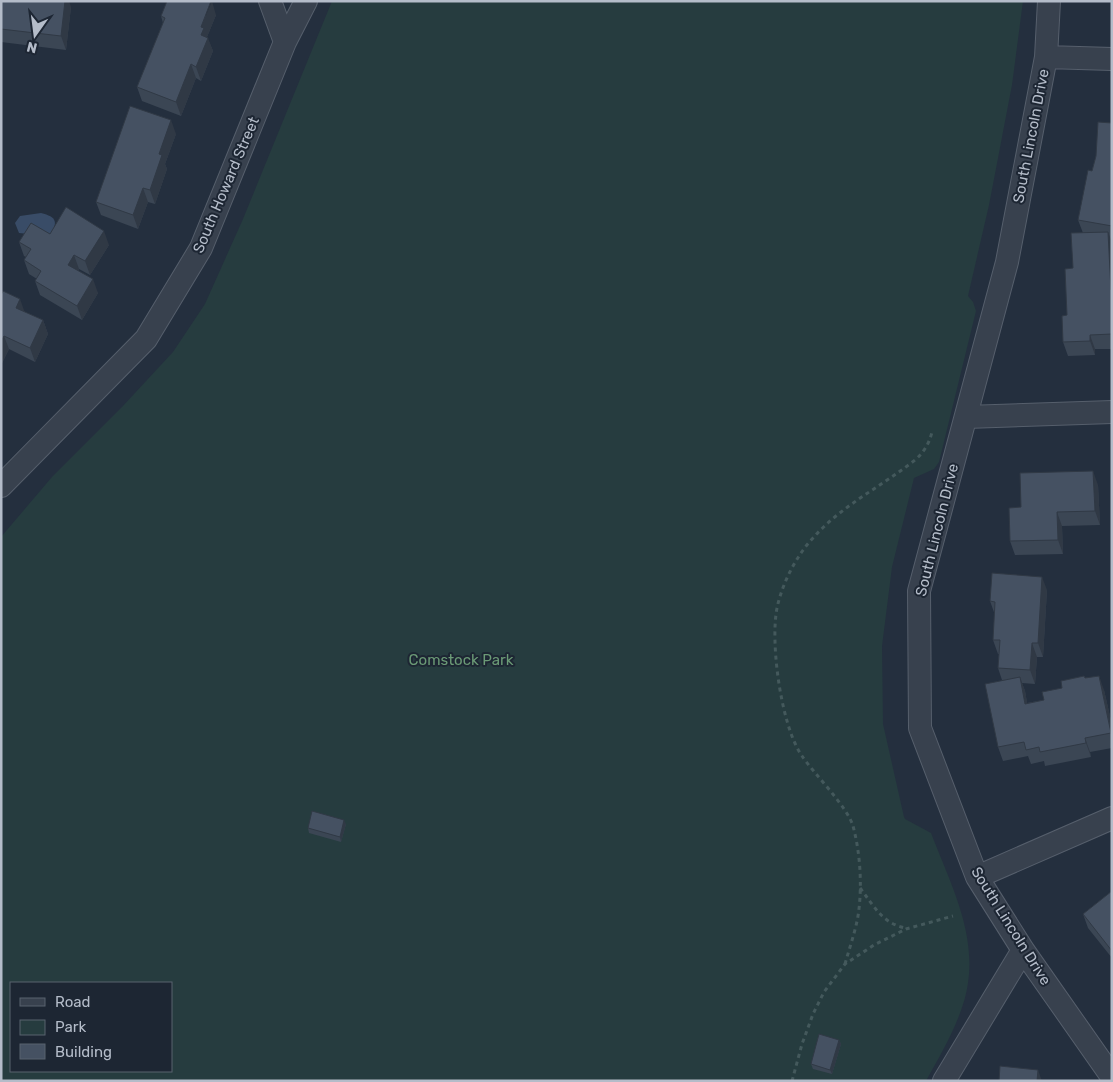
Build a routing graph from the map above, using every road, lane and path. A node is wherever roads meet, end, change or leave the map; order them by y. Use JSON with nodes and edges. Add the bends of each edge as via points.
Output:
{"nodes":[{"id":1,"x":270,"y":1,"type":"edge"},
{"id":2,"x":1049,"y":1,"type":"edge"},
{"id":3,"x":300,"y":5,"type":"edge"},
{"id":4,"x":284,"y":42,"type":"junction"},
{"id":5,"x":1046,"y":57,"type":"junction"},
{"id":6,"x":1112,"y":59,"type":"edge"},
{"id":7,"x":1112,"y":412,"type":"edge"},
{"id":8,"x":966,"y":417,"type":"junction"},
{"id":9,"x":932,"y":432,"type":"dead end"},
{"id":10,"x":1,"y":486,"type":"edge"},
{"id":11,"x":1112,"y":818,"type":"edge"},
{"id":12,"x":977,"y":877,"type":"junction"},
{"id":13,"x":860,"y":888,"type":"junction"},
{"id":14,"x":953,"y":916,"type":"dead end"},
{"id":15,"x":906,"y":929,"type":"junction"},
{"id":16,"x":1023,"y":950,"type":"junction"},
{"id":17,"x":845,"y":964,"type":"junction"},
{"id":18,"x":1112,"y":1077,"type":"edge"},
{"id":19,"x":792,"y":1081,"type":"edge"},
{"id":20,"x":944,"y":1081,"type":"edge"}],
"edges":[{"from":1,"to":4,"type":"street"},
{"from":2,"to":5,"type":"street","name":"South Lincoln Drive"},
{"from":3,"to":4,"type":"street","name":"South Howard Street"},
{"from":4,"to":10,"type":"street","name":"South Howard Street","via":[[201,248],[146,338]]},
{"from":5,"to":6,"type":"street"},
{"from":5,"to":8,"type":"street","name":"South Lincoln Drive","via":[[1007,262]]},
{"from":7,"to":8,"type":"street"},
{"from":8,"to":12,"type":"street","name":"South Lincoln Drive","via":[[919,591],[920,728]]},
{"from":9,"to":13,"type":"path","via":[[924,452],[915,460],[848,505],[811,539],[785,584],[777,608],[778,668],[785,716],[800,754],[852,823]]},
{"from":11,"to":12,"type":"street"},
{"from":12,"to":16,"type":"street","name":"South Lincoln Drive"},
{"from":13,"to":15,"type":"path","via":[[885,920]]},
{"from":13,"to":17,"type":"path","via":[[859,909]]},
{"from":14,"to":15,"type":"path"},
{"from":15,"to":17,"type":"path"},
{"from":16,"to":18,"type":"street","name":"South Lincoln Drive"},
{"from":16,"to":20,"type":"street"},
{"from":17,"to":19,"type":"path","via":[[824,992],[814,1014]]}]}
